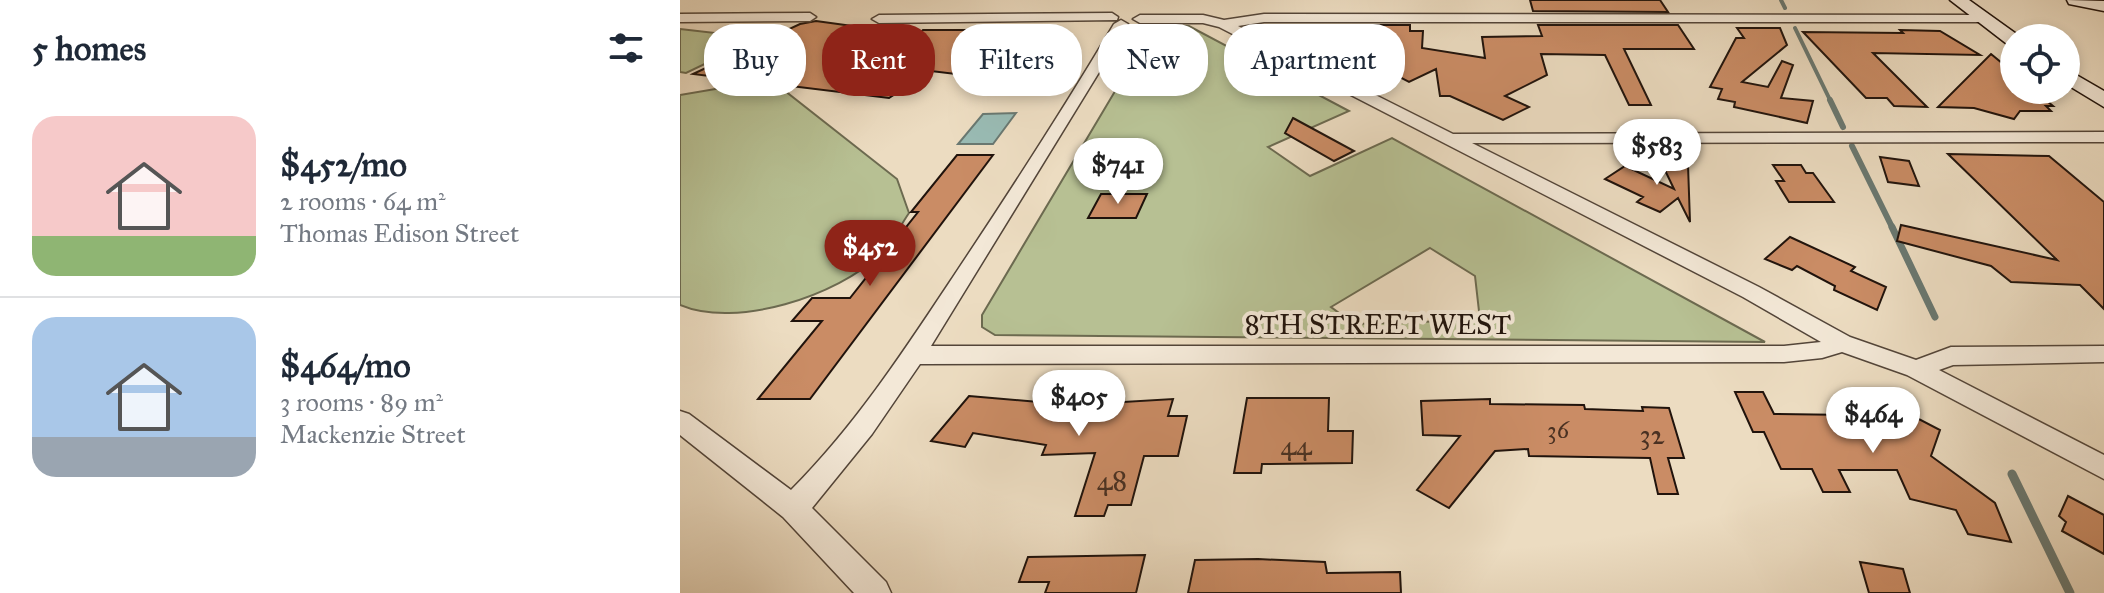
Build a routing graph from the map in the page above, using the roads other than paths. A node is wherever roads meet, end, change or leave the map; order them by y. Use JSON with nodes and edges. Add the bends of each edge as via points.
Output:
{"nodes":[{"id":1,"x":1138,"y":0,"type":"edge"},
{"id":2,"x":1958,"y":0,"type":"edge"},
{"id":3,"x":2075,"y":0,"type":"edge"},
{"id":4,"x":2103,"y":2,"type":"edge"},
{"id":5,"x":810,"y":17,"type":"dead end"},
{"id":6,"x":680,"y":18,"type":"edge"},
{"id":7,"x":1126,"y":18,"type":"junction"},
{"id":8,"x":1982,"y":18,"type":"junction"},
{"id":9,"x":879,"y":19,"type":"dead end"},
{"id":10,"x":1224,"y":24,"type":"joint"},
{"id":11,"x":2000,"y":30,"type":"edge"},
{"id":12,"x":2080,"y":85,"type":"edge"},
{"id":13,"x":1368,"y":96,"type":"edge"},
{"id":14,"x":2104,"y":101,"type":"edge"},
{"id":15,"x":2104,"y":137,"type":"edge"},
{"id":16,"x":1452,"y":138,"type":"junction"},
{"id":17,"x":1842,"y":343,"type":"junction"},
{"id":18,"x":2104,"y":354,"type":"edge"},
{"id":19,"x":913,"y":355,"type":"junction"},
{"id":20,"x":1916,"y":369,"type":"junction"},
{"id":21,"x":680,"y":421,"type":"edge"},
{"id":22,"x":2104,"y":468,"type":"edge"},
{"id":23,"x":793,"y":508,"type":"junction"},
{"id":24,"x":875,"y":593,"type":"edge"}],
"edges":[{"from":1,"to":7,"type":"street"},
{"from":2,"to":8,"type":"main road"},
{"from":3,"to":4,"type":"main road"},
{"from":5,"to":6,"type":"street"},
{"from":7,"to":9,"type":"street"},
{"from":7,"to":10,"type":"street"},
{"from":7,"to":19,"type":"street"},
{"from":8,"to":10,"type":"street","via":[[1264,18]]},
{"from":8,"to":11,"type":"main road"},
{"from":12,"to":14,"type":"main road"},
{"from":13,"to":16,"type":"street"},
{"from":15,"to":16,"type":"street"},
{"from":16,"to":17,"type":"street"},
{"from":17,"to":19,"type":"street","name":"8TH STREET WEST","via":[[1803,353],[1768,354]]},
{"from":17,"to":20,"type":"street"},
{"from":18,"to":20,"type":"street","via":[[1951,356]]},
{"from":19,"to":23,"type":"street","via":[[843,456]]},
{"from":20,"to":22,"type":"street"},
{"from":21,"to":23,"type":"street"},
{"from":23,"to":24,"type":"street"}]}
